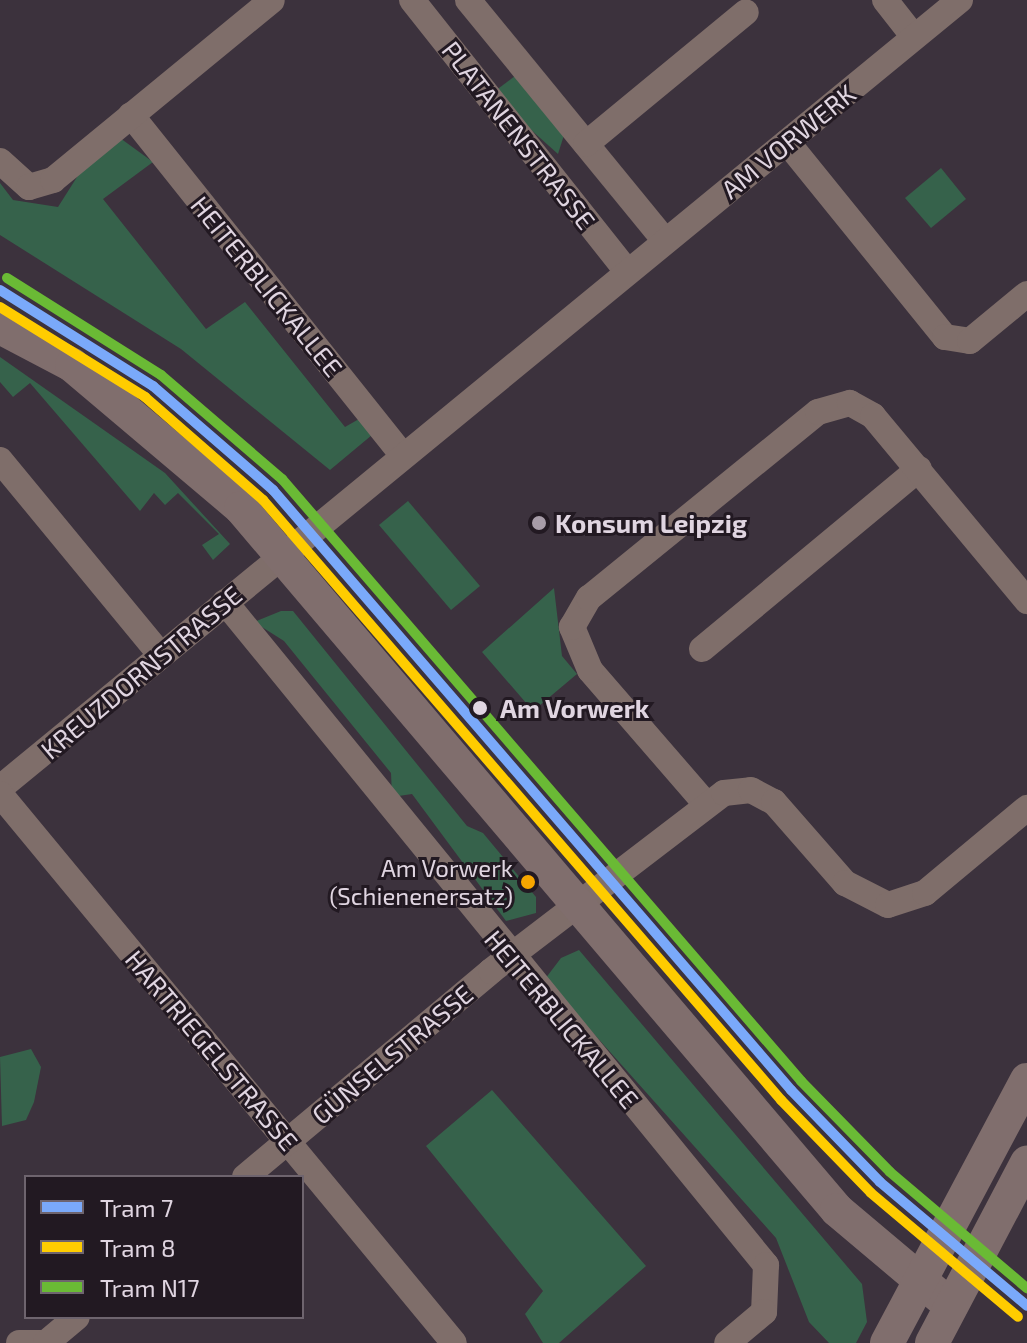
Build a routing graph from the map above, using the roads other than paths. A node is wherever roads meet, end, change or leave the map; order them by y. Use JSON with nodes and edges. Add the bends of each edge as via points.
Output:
{"nodes":[{"id":1,"x":272,"y":0,"type":"edge"},
{"id":2,"x":412,"y":0,"type":"edge"},
{"id":3,"x":468,"y":0,"type":"edge"},
{"id":4,"x":885,"y":0,"type":"edge"},
{"id":5,"x":960,"y":0,"type":"edge"},
{"id":6,"x":746,"y":12,"type":"dead end"},
{"id":7,"x":914,"y":37,"type":"junction"},
{"id":8,"x":131,"y":115,"type":"junction"},
{"id":9,"x":787,"y":142,"type":"junction"},
{"id":10,"x":586,"y":144,"type":"junction"},
{"id":11,"x":5,"y":168,"type":"edge"},
{"id":12,"x":665,"y":241,"type":"junction"},
{"id":13,"x":627,"y":271,"type":"junction"},
{"id":14,"x":1027,"y":294,"type":"edge"},
{"id":15,"x":0,"y":327,"type":"edge"},
{"id":16,"x":403,"y":456,"type":"junction"},
{"id":17,"x":0,"y":460,"type":"edge"},
{"id":18,"x":919,"y":469,"type":"junction"},
{"id":19,"x":281,"y":555,"type":"junction"},
{"id":20,"x":1027,"y":601,"type":"edge"},
{"id":21,"x":225,"y":602,"type":"junction"},
{"id":22,"x":702,"y":649,"type":"dead end"},
{"id":23,"x":161,"y":655,"type":"junction"},
{"id":24,"x":0,"y":791,"type":"edge"},
{"id":25,"x":706,"y":804,"type":"junction"},
{"id":26,"x":1027,"y":808,"type":"edge"},
{"id":27,"x":583,"y":907,"type":"junction"},
{"id":28,"x":510,"y":956,"type":"junction"},
{"id":29,"x":1027,"y":1080,"type":"edge"},
{"id":30,"x":287,"y":1142,"type":"junction"},
{"id":31,"x":1027,"y":1163,"type":"edge"},
{"id":32,"x":247,"y":1175,"type":"edge"},
{"id":33,"x":919,"y":1281,"type":"junction"},
{"id":34,"x":951,"y":1306,"type":"junction"},
{"id":35,"x":75,"y":1319,"type":"edge"},
{"id":36,"x":19,"y":1343,"type":"edge"},
{"id":37,"x":454,"y":1343,"type":"edge"},
{"id":38,"x":727,"y":1343,"type":"edge"},
{"id":39,"x":887,"y":1343,"type":"edge"},
{"id":40,"x":932,"y":1343,"type":"edge"}],
"edges":[{"from":1,"to":8,"type":"street"},
{"from":2,"to":13,"type":"street","name":"PLATANENSTRASSE"},
{"from":3,"to":10,"type":"street","name":"PLATANENSTRASSE"},
{"from":4,"to":7,"type":"street"},
{"from":5,"to":7,"type":"street","name":"AM VORWERK"},
{"from":6,"to":10,"type":"street","name":"PLATANENSTRASSE"},
{"from":7,"to":9,"type":"street","name":"AM VORWERK"},
{"from":8,"to":11,"type":"street","via":[[53,180],[29,187]]},
{"from":8,"to":16,"type":"street","name":"HEITERBLICKALLEE"},
{"from":9,"to":12,"type":"street","name":"AM VORWERK"},
{"from":9,"to":14,"type":"street","via":[[956,342],[970,341]]},
{"from":10,"to":12,"type":"street","name":"PLATANENSTRASSE"},
{"from":12,"to":13,"type":"street","name":"AM VORWERK"},
{"from":13,"to":16,"type":"street","name":"AM VORWERK"},
{"from":15,"to":19,"type":"main road","via":[[113,397],[241,508]]},
{"from":16,"to":19,"type":"street","name":"AM VORWERK"},
{"from":17,"to":23,"type":"street"},
{"from":18,"to":20,"type":"street"},
{"from":18,"to":22,"type":"street"},
{"from":18,"to":25,"type":"street","via":[[873,416],[838,402],[589,598],[572,627],[590,670]]},
{"from":19,"to":21,"type":"street","name":"KREUZDORNSTRASSE"},
{"from":19,"to":27,"type":"main road"},
{"from":21,"to":23,"type":"street","name":"KREUZDORNSTRASSE"},
{"from":21,"to":28,"type":"street","name":"HEITERBLICKALLEE"},
{"from":23,"to":24,"type":"street","name":"KREUZDORNSTRASSE"},
{"from":24,"to":30,"type":"street","name":"HARTRIEGELSTRASSE"},
{"from":25,"to":26,"type":"street","via":[[751,790],[774,802],[845,883],[888,905],[925,893]]},
{"from":25,"to":27,"type":"street"},
{"from":27,"to":28,"type":"street","name":"GÜNSELSTRASSE"},
{"from":27,"to":33,"type":"main road","via":[[837,1210]]},
{"from":28,"to":30,"type":"street","name":"GÜNSELSTRASSE"},
{"from":28,"to":38,"type":"street","name":"HEITERBLICKALLEE","via":[[766,1265],[769,1290],[764,1312]]},
{"from":29,"to":33,"type":"main road"},
{"from":30,"to":32,"type":"street","name":"GÜNSELSTRASSE"},
{"from":30,"to":37,"type":"street","name":"HARTRIEGELSTRASSE"},
{"from":31,"to":34,"type":"main road"},
{"from":33,"to":34,"type":"main road"},
{"from":33,"to":39,"type":"main road"},
{"from":34,"to":40,"type":"main road"},
{"from":35,"to":36,"type":"street","via":[[46,1343]]}]}
